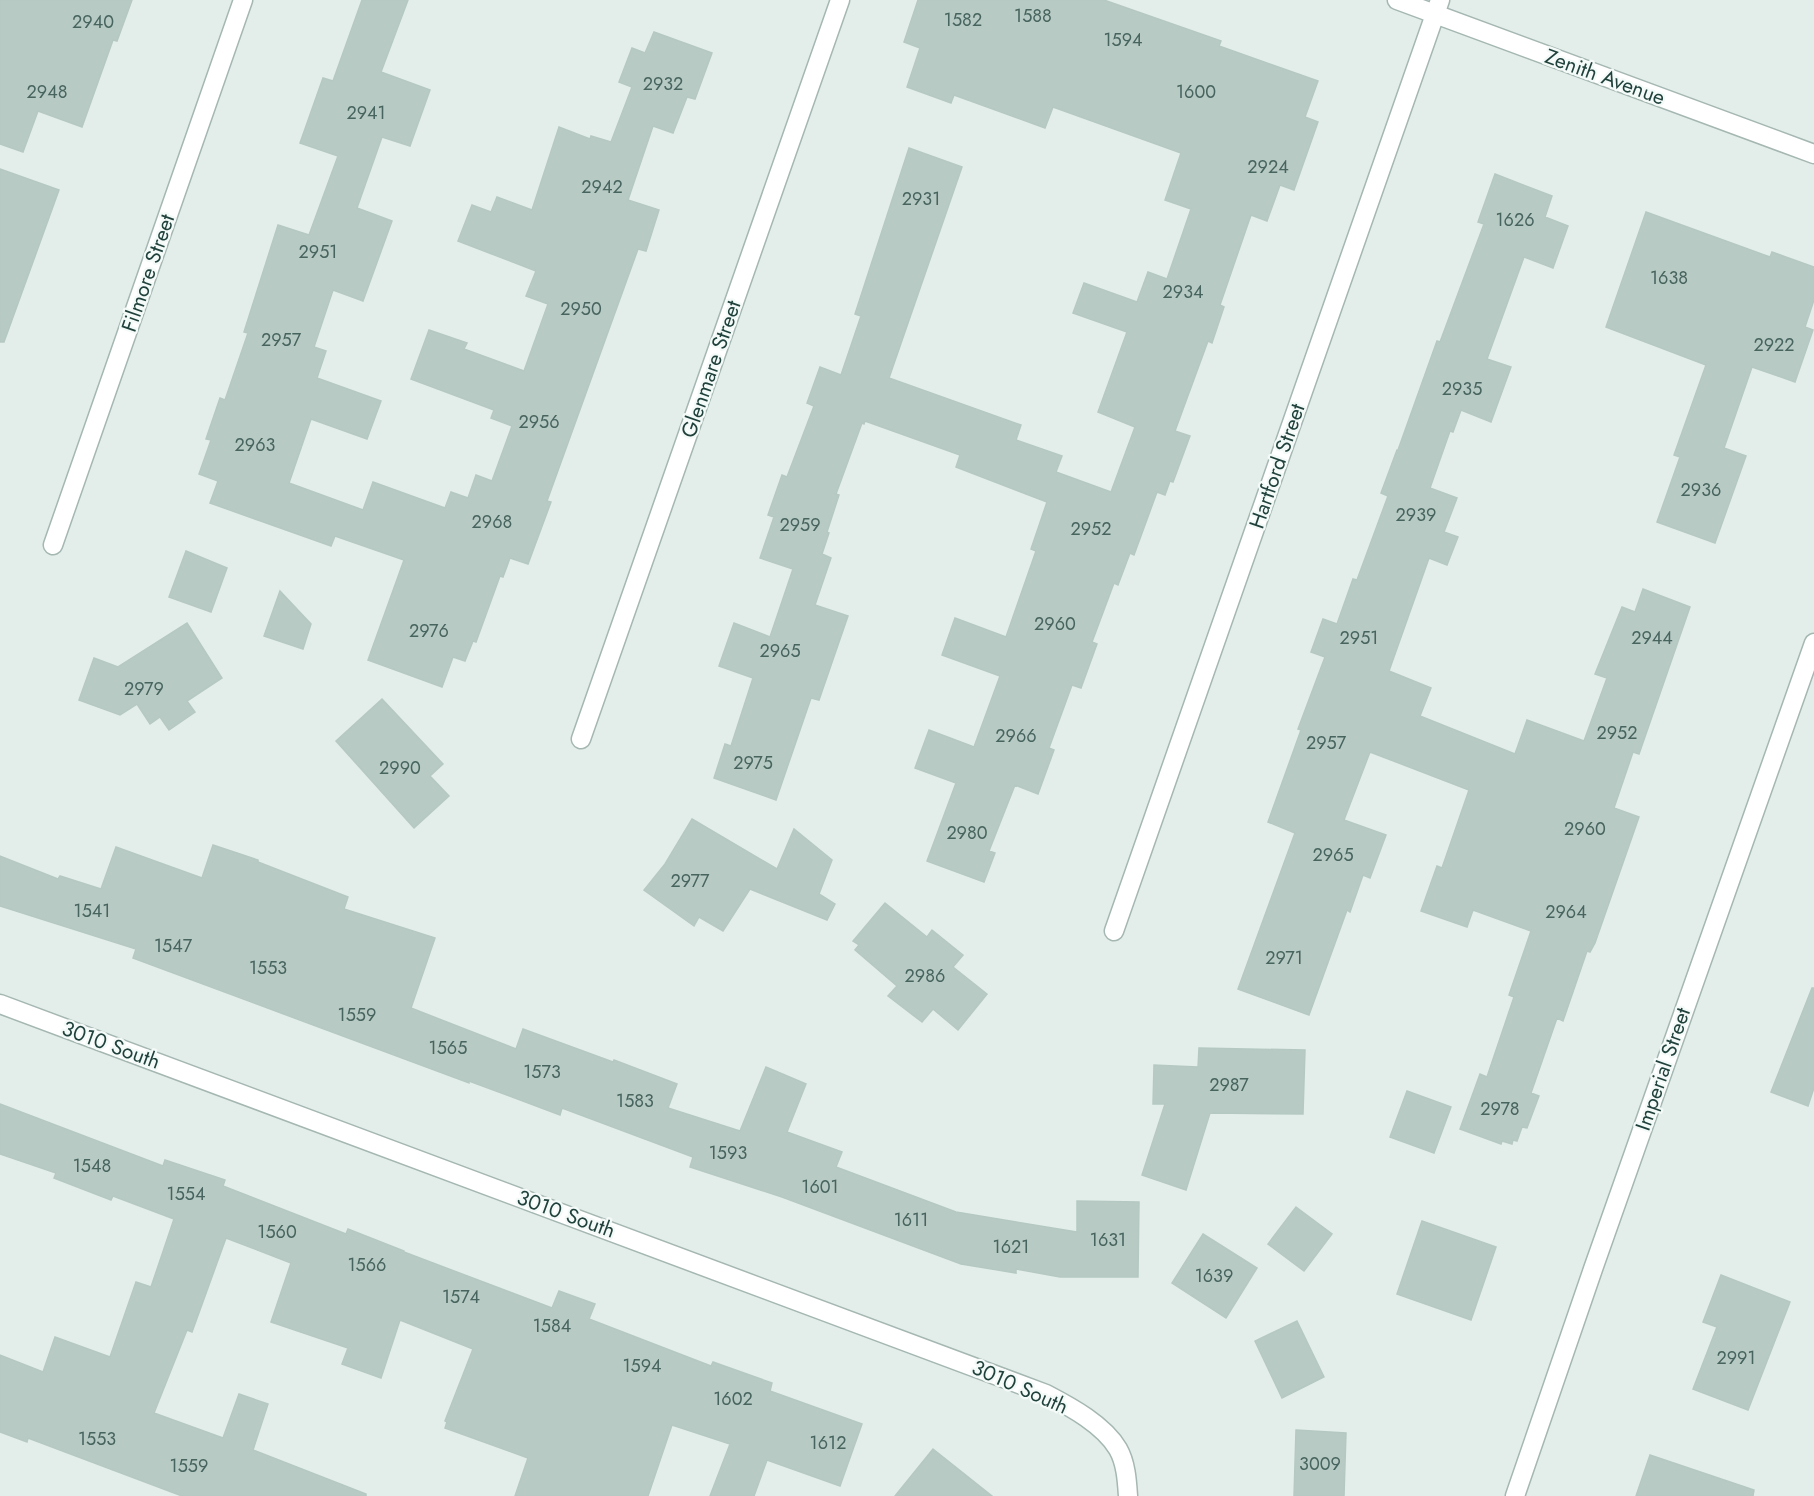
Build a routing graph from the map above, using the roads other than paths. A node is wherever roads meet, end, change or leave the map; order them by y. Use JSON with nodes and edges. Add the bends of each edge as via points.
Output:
{"nodes":[{"id":1,"x":243,"y":0,"type":"edge"},
{"id":2,"x":840,"y":0,"type":"edge"},
{"id":3,"x":1397,"y":0,"type":"edge"},
{"id":4,"x":1437,"y":7,"type":"edge"},
{"id":5,"x":1814,"y":154,"type":"edge"},
{"id":6,"x":53,"y":545,"type":"dead end"},
{"id":7,"x":1814,"y":643,"type":"edge"},
{"id":8,"x":581,"y":739,"type":"dead end"},
{"id":9,"x":1114,"y":931,"type":"dead end"},
{"id":10,"x":0,"y":1004,"type":"edge"},
{"id":11,"x":1128,"y":1496,"type":"edge"},
{"id":12,"x":1515,"y":1496,"type":"edge"}],
"edges":[{"from":1,"to":6,"type":"street","name":"Filmore Street"},
{"from":2,"to":8,"type":"street","name":"Glenmare Street"},
{"from":3,"to":4,"type":"street","name":"Zenith Avenue"},
{"from":4,"to":5,"type":"street","name":"Zenith Avenue"},
{"from":4,"to":9,"type":"street","name":"Hartford Street"},
{"from":7,"to":12,"type":"street","name":"Imperial Street"},
{"from":10,"to":11,"type":"street","name":"3010 South","via":[[1017,1382],[1072,1408],[1097,1426],[1118,1449]]}]}
